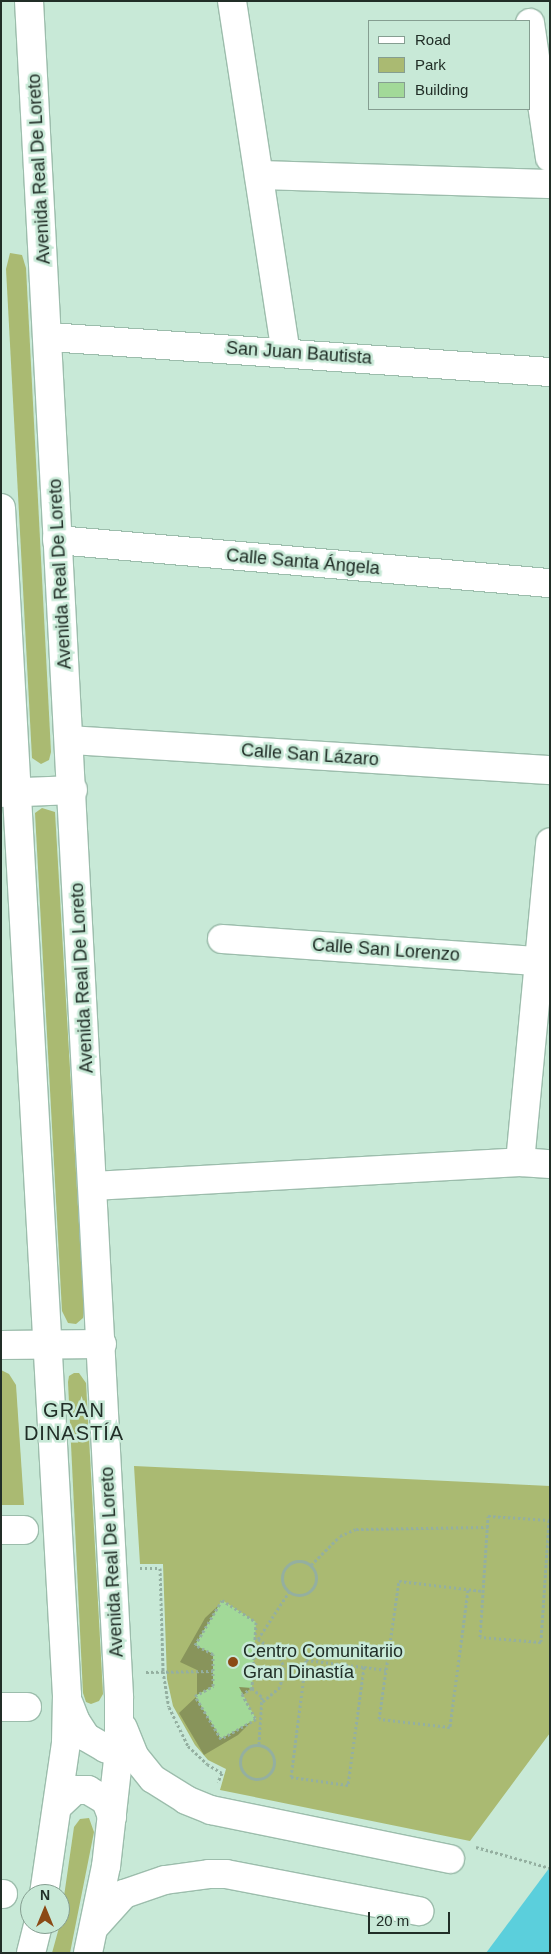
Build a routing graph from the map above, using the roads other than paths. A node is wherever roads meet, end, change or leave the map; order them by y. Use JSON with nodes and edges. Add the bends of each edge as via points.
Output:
{"nodes":[{"id":1,"x":29,"y":1,"type":"edge"},
{"id":2,"x":232,"y":1,"type":"edge"},
{"id":3,"x":526,"y":1,"type":"edge"},
{"id":4,"x":530,"y":20,"type":"edge"},
{"id":5,"x":531,"y":29,"type":"edge"},
{"id":6,"x":550,"y":158,"type":"edge"},
{"id":7,"x":259,"y":175,"type":"junction"},
{"id":8,"x":550,"y":184,"type":"edge"},
{"id":9,"x":49,"y":337,"type":"junction"},
{"id":10,"x":286,"y":352,"type":"junction"},
{"id":11,"x":550,"y":372,"type":"edge"},
{"id":12,"x":1,"y":508,"type":"edge"},
{"id":13,"x":57,"y":540,"type":"junction"},
{"id":14,"x":550,"y":583,"type":"edge"},
{"id":15,"x":70,"y":740,"type":"junction"},
{"id":16,"x":550,"y":770,"type":"edge"},
{"id":17,"x":73,"y":790,"type":"junction"},
{"id":18,"x":9,"y":792,"type":"edge"},
{"id":19,"x":550,"y":842,"type":"edge"},
{"id":20,"x":222,"y":939,"type":"dead end"},
{"id":21,"x":545,"y":961,"type":"edge"},
{"id":22,"x":520,"y":1162,"type":"junction"},
{"id":23,"x":550,"y":1164,"type":"edge"},
{"id":24,"x":93,"y":1186,"type":"junction"},
{"id":25,"x":46,"y":1344,"type":"junction"},
{"id":26,"x":102,"y":1344,"type":"junction"},
{"id":27,"x":1,"y":1345,"type":"edge"},
{"id":28,"x":69,"y":1699,"type":"junction"},
{"id":29,"x":119,"y":1704,"type":"junction"},
{"id":30,"x":125,"y":1764,"type":"junction"},
{"id":31,"x":59,"y":1796,"type":"junction"},
{"id":32,"x":112,"y":1817,"type":"junction"},
{"id":33,"x":462,"y":1853,"type":"road end"},
{"id":34,"x":106,"y":1866,"type":"junction"},
{"id":35,"x":46,"y":1884,"type":"edge"},
{"id":36,"x":140,"y":1887,"type":"junction"},
{"id":37,"x":418,"y":1912,"type":"dead end"},
{"id":38,"x":36,"y":1934,"type":"edge"},
{"id":39,"x":91,"y":1941,"type":"edge"},
{"id":40,"x":31,"y":1953,"type":"edge"}],
"edges":[{"from":1,"to":9,"type":"street","name":"Avenida Real De Loreto"},
{"from":2,"to":7,"type":"street"},
{"from":3,"to":4,"type":"street"},
{"from":5,"to":6,"type":"street"},
{"from":7,"to":8,"type":"street"},
{"from":7,"to":10,"type":"street"},
{"from":9,"to":10,"type":"street","name":"San Juan Bautista"},
{"from":9,"to":13,"type":"street","name":"Avenida Real De Loreto"},
{"from":10,"to":11,"type":"street","name":"San Juan Bautista"},
{"from":12,"to":18,"type":"street"},
{"from":13,"to":14,"type":"street","name":"Calle Santa Ángela"},
{"from":13,"to":15,"type":"street","name":"Avenida Real De Loreto"},
{"from":15,"to":16,"type":"street","name":"Calle San Lázaro"},
{"from":15,"to":17,"type":"street","name":"Avenida Real De Loreto"},
{"from":17,"to":18,"type":"street"},
{"from":17,"to":24,"type":"street","name":"Avenida Real De Loreto"},
{"from":18,"to":25,"type":"street"},
{"from":19,"to":21,"type":"street"},
{"from":20,"to":21,"type":"street","name":"Calle San Lorenzo"},
{"from":21,"to":22,"type":"street"},
{"from":22,"to":23,"type":"street"},
{"from":22,"to":24,"type":"street"},
{"from":24,"to":26,"type":"street","name":"Avenida Real De Loreto"},
{"from":25,"to":26,"type":"street"},
{"from":25,"to":27,"type":"street"},
{"from":25,"to":28,"type":"street"},
{"from":26,"to":29,"type":"street","name":"Avenida Real De Loreto"},
{"from":28,"to":29,"type":"street","via":[[84,1720],[98,1722],[111,1717]]},
{"from":28,"to":30,"type":"street","via":[[86,1737]]},
{"from":28,"to":31,"type":"street"},
{"from":29,"to":30,"type":"street","name":"Avenida Real De Loreto"},
{"from":30,"to":31,"type":"street","via":[[105,1750],[77,1758],[64,1775]]},
{"from":30,"to":32,"type":"street","name":"Avenida Real De Loreto"},
{"from":30,"to":33,"type":"street","via":[[166,1789],[211,1810]]},
{"from":31,"to":32,"type":"street","via":[[75,1790],[88,1790],[106,1801]]},
{"from":31,"to":35,"type":"street"},
{"from":32,"to":34,"type":"street","name":"Avenida Real De Loreto"},
{"from":34,"to":36,"type":"street","via":[[115,1882]]},
{"from":34,"to":39,"type":"street","name":"Avenida Real De Loreto"},
{"from":36,"to":37,"type":"street","via":[[187,1876],[226,1874]]},
{"from":36,"to":39,"type":"street","via":[[114,1901]]},
{"from":38,"to":40,"type":"street"}]}
